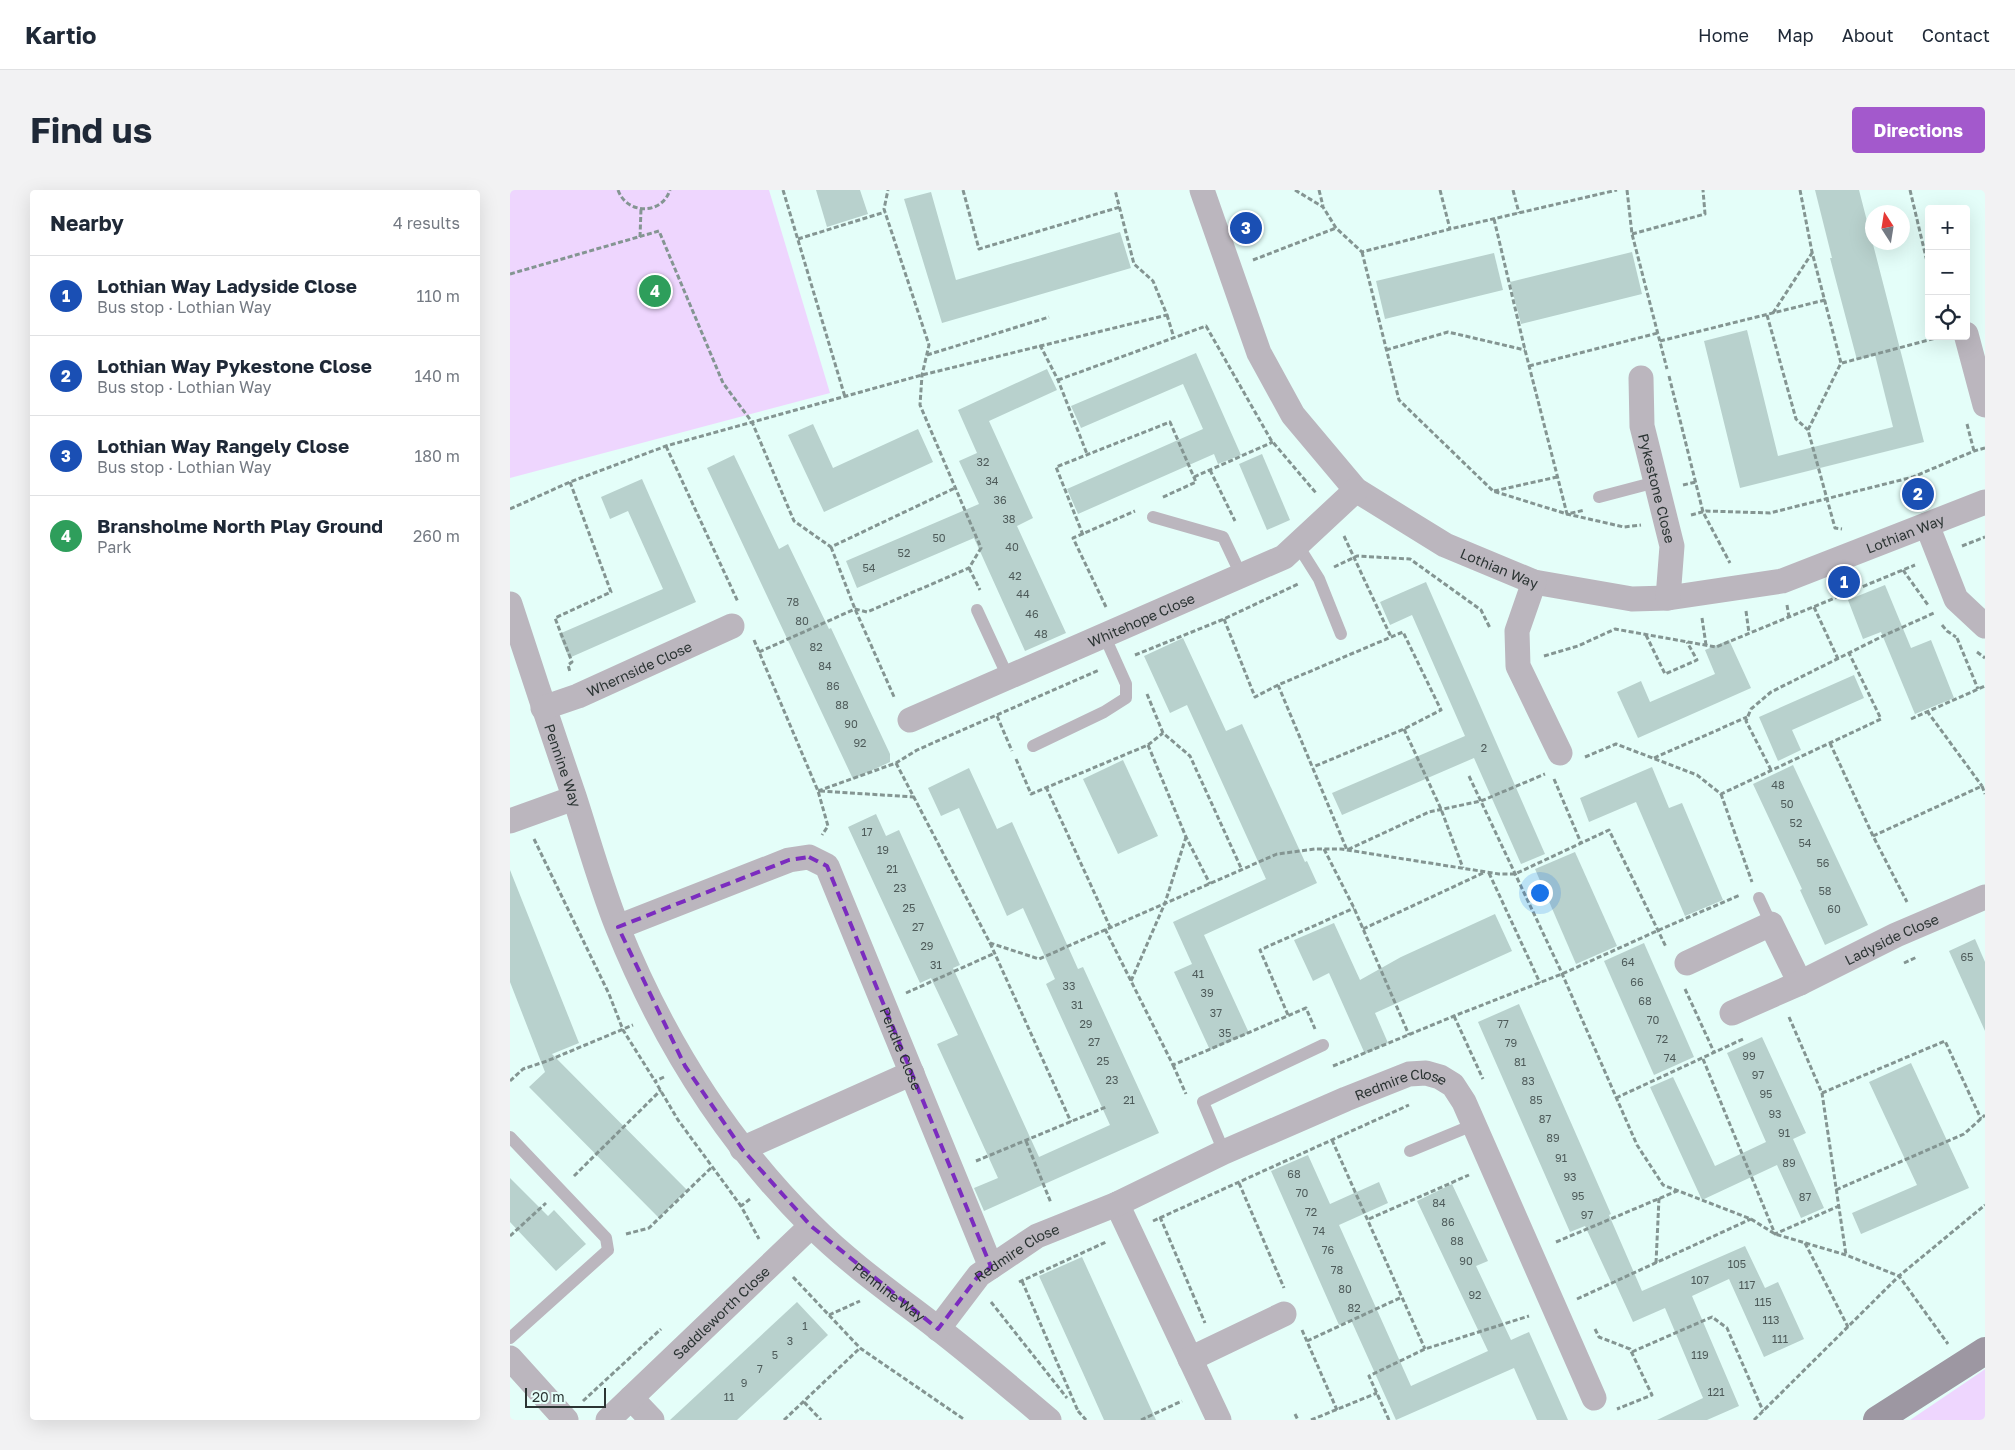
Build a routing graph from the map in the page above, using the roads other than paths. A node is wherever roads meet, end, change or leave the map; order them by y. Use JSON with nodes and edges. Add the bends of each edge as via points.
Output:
{"nodes":[{"id":1,"x":1202,"y":190,"type":"edge"},
{"id":2,"x":1968,"y":340,"type":"edge"},
{"id":3,"x":1641,"y":378,"type":"dead end"},
{"id":4,"x":1985,"y":405,"type":"edge"},
{"id":5,"x":1656,"y":482,"type":"junction"},
{"id":6,"x":1356,"y":490,"type":"junction"},
{"id":7,"x":1599,"y":497,"type":"dead end"},
{"id":8,"x":1985,"y":502,"type":"edge"},
{"id":9,"x":1153,"y":517,"type":"dead end"},
{"id":10,"x":1927,"y":525,"type":"junction"},
{"id":11,"x":1298,"y":544,"type":"junction"},
{"id":12,"x":1241,"y":575,"type":"junction"},
{"id":13,"x":1534,"y":582,"type":"junction"},
{"id":14,"x":1668,"y":598,"type":"junction"},
{"id":15,"x":510,"y":604,"type":"edge"},
{"id":16,"x":977,"y":610,"type":"dead end"},
{"id":17,"x":741,"y":622,"type":"road end"},
{"id":18,"x":1107,"y":625,"type":"junction"},
{"id":19,"x":1985,"y":626,"type":"edge"},
{"id":20,"x":1341,"y":634,"type":"dead end"},
{"id":21,"x":1008,"y":677,"type":"junction"},
{"id":22,"x":543,"y":708,"type":"junction"},
{"id":23,"x":904,"y":713,"type":"road end"},
{"id":24,"x":1033,"y":746,"type":"dead end"},
{"id":25,"x":1571,"y":756,"type":"road end"},
{"id":26,"x":574,"y":798,"type":"junction"},
{"id":27,"x":516,"y":819,"type":"edge"},
{"id":28,"x":1757,"y":894,"type":"road end"},
{"id":29,"x":1985,"y":897,"type":"edge"},
{"id":30,"x":1770,"y":924,"type":"junction"},
{"id":31,"x":618,"y":927,"type":"junction"},
{"id":32,"x":1680,"y":967,"type":"road end"},
{"id":33,"x":1800,"y":983,"type":"junction"},
{"id":34,"x":1732,"y":1013,"type":"dead end"},
{"id":35,"x":1323,"y":1045,"type":"road end"},
{"id":36,"x":912,"y":1074,"type":"junction"},
{"id":37,"x":1473,"y":1125,"type":"junction"},
{"id":38,"x":510,"y":1137,"type":"edge"},
{"id":39,"x":742,"y":1149,"type":"junction"},
{"id":40,"x":1410,"y":1151,"type":"dead end"},
{"id":41,"x":1224,"y":1152,"type":"junction"},
{"id":42,"x":1117,"y":1204,"type":"junction"},
{"id":43,"x":812,"y":1226,"type":"junction"},
{"id":44,"x":991,"y":1267,"type":"junction"},
{"id":45,"x":1284,"y":1314,"type":"dead end"},
{"id":46,"x":938,"y":1329,"type":"junction"},
{"id":47,"x":510,"y":1338,"type":"edge"},
{"id":48,"x":510,"y":1358,"type":"edge"},
{"id":49,"x":1974,"y":1358,"type":"edge"},
{"id":50,"x":1190,"y":1359,"type":"junction"},
{"id":51,"x":631,"y":1398,"type":"junction"},
{"id":52,"x":1602,"y":1406,"type":"road end"},
{"id":53,"x":566,"y":1420,"type":"edge"},
{"id":54,"x":608,"y":1420,"type":"edge"},
{"id":55,"x":652,"y":1420,"type":"edge"},
{"id":56,"x":1049,"y":1420,"type":"edge"},
{"id":57,"x":1219,"y":1420,"type":"edge"},
{"id":58,"x":1877,"y":1420,"type":"edge"}],
"edges":[{"from":1,"to":6,"type":"street","name":"Lothian Way","via":[[1259,353],[1293,415]]},
{"from":2,"to":4,"type":"street"},
{"from":3,"to":5,"type":"street","name":"Pykestone Close","via":[[1642,426]]},
{"from":5,"to":7,"type":"lane"},
{"from":5,"to":14,"type":"street","name":"Pykestone Close","via":[[1672,546]]},
{"from":6,"to":11,"type":"street","name":"Whitehope Close"},
{"from":6,"to":13,"type":"street","name":"Lothian Way","via":[[1445,545]]},
{"from":8,"to":10,"type":"street","name":"Lothian Way"},
{"from":9,"to":12,"type":"lane","via":[[1223,537]]},
{"from":10,"to":14,"type":"street","name":"Lothian Way","via":[[1782,581]]},
{"from":10,"to":19,"type":"street","via":[[1956,599]]},
{"from":11,"to":12,"type":"street","name":"Whitehope Close","via":[[1284,557]]},
{"from":11,"to":20,"type":"lane","via":[[1319,579]]},
{"from":12,"to":18,"type":"street","name":"Whitehope Close"},
{"from":13,"to":14,"type":"street","name":"Lothian Way","via":[[1632,599]]},
{"from":13,"to":25,"type":"street","via":[[1517,631],[1518,666]]},
{"from":15,"to":22,"type":"street","name":"Pennine Way"},
{"from":16,"to":21,"type":"lane"},
{"from":17,"to":22,"type":"street","name":"Whernside Close","via":[[578,696]]},
{"from":18,"to":21,"type":"street","name":"Whitehope Close"},
{"from":18,"to":24,"type":"lane","via":[[1116,662],[1126,684],[1126,698]]},
{"from":21,"to":23,"type":"street","name":"Whitehope Close"},
{"from":22,"to":26,"type":"street","name":"Pennine Way"},
{"from":26,"to":27,"type":"street"},
{"from":26,"to":31,"type":"street","name":"Pennine Way"},
{"from":28,"to":30,"type":"lane"},
{"from":29,"to":33,"type":"street","name":"Ladyside Close","via":[[1896,935]]},
{"from":30,"to":32,"type":"street"},
{"from":30,"to":33,"type":"street"},
{"from":31,"to":36,"type":"street","name":"Pendle Close","via":[[799,858],[827,866]]},
{"from":31,"to":39,"type":"street","name":"Pennine Way","via":[[656,1014],[685,1066]]},
{"from":33,"to":34,"type":"street","name":"Ladyside Close"},
{"from":35,"to":41,"type":"lane","via":[[1203,1102]]},
{"from":36,"to":39,"type":"street"},
{"from":36,"to":44,"type":"street","name":"Pendle Close"},
{"from":37,"to":40,"type":"lane"},
{"from":37,"to":41,"type":"street","name":"Redmire Close","via":[[1453,1085],[1426,1073],[1409,1074]]},
{"from":37,"to":52,"type":"street","name":"Redmire Close"},
{"from":38,"to":47,"type":"lane","via":[[606,1238],[608,1250]]},
{"from":39,"to":43,"type":"street","name":"Pennine Way"},
{"from":41,"to":42,"type":"street","name":"Redmire Close"},
{"from":42,"to":44,"type":"street","name":"Redmire Close","via":[[1037,1236]]},
{"from":42,"to":50,"type":"street"},
{"from":43,"to":46,"type":"street","name":"Pennine Way","via":[[879,1284]]},
{"from":43,"to":51,"type":"street","name":"Saddleworth Close"},
{"from":44,"to":46,"type":"street","name":"Redmire Close","via":[[979,1275]]},
{"from":45,"to":50,"type":"street"},
{"from":46,"to":56,"type":"street","name":"Pennine Way"},
{"from":48,"to":53,"type":"street"},
{"from":49,"to":58,"type":"street"},
{"from":50,"to":57,"type":"street"},
{"from":51,"to":54,"type":"street","name":"Saddleworth Close"},
{"from":51,"to":55,"type":"street"}]}
